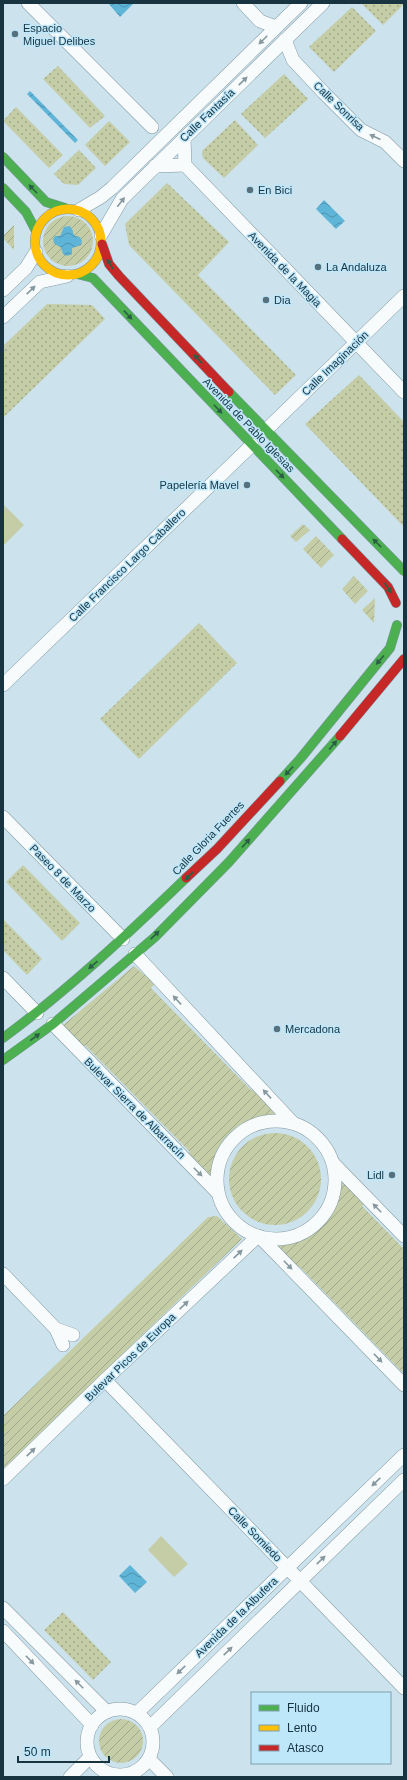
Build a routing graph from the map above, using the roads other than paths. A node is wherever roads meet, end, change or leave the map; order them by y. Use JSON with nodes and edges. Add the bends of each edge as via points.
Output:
{"nodes":[{"id":1,"x":28,"y":3,"type":"edge"},
{"id":2,"x":243,"y":3,"type":"edge"},
{"id":3,"x":301,"y":3,"type":"edge"},
{"id":4,"x":323,"y":3,"type":"edge"},
{"id":5,"x":276,"y":27,"type":"junction"},
{"id":6,"x":285,"y":40,"type":"junction"},
{"id":7,"x":152,"y":127,"type":"junction"},
{"id":8,"x":173,"y":128,"type":"junction"},
{"id":9,"x":184,"y":138,"type":"junction"},
{"id":10,"x":149,"y":152,"type":"junction"},
{"id":11,"x":3,"y":158,"type":"edge"},
{"id":12,"x":404,"y":162,"type":"edge"},
{"id":13,"x":185,"y":165,"type":"junction"},
{"id":14,"x":155,"y":166,"type":"junction"},
{"id":15,"x":3,"y":188,"type":"edge"},
{"id":16,"x":65,"y":208,"type":"junction"},
{"id":17,"x":79,"y":210,"type":"junction"},
{"id":18,"x":36,"y":231,"type":"junction"},
{"id":19,"x":101,"y":240,"type":"junction"},
{"id":20,"x":36,"y":252,"type":"junction"},
{"id":21,"x":72,"y":275,"type":"junction"},
{"id":22,"x":3,"y":290,"type":"edge"},
{"id":23,"x":404,"y":296,"type":"edge"},
{"id":24,"x":3,"y":317,"type":"edge"},
{"id":25,"x":356,"y":343,"type":"junction"},
{"id":26,"x":404,"y":392,"type":"edge"},
{"id":27,"x":266,"y":430,"type":"junction"},
{"id":28,"x":252,"y":446,"type":"junction"},
{"id":29,"x":404,"y":571,"type":"edge"},
{"id":30,"x":401,"y":593,"type":"dead end"},
{"id":31,"x":396,"y":603,"type":"junction"},
{"id":32,"x":397,"y":625,"type":"junction"},
{"id":33,"x":404,"y":634,"type":"edge"},
{"id":34,"x":404,"y":659,"type":"edge"},
{"id":35,"x":3,"y":685,"type":"edge"},
{"id":36,"x":3,"y":817,"type":"edge"},
{"id":37,"x":123,"y":939,"type":"junction"},
{"id":38,"x":134,"y":954,"type":"junction"},
{"id":39,"x":3,"y":978,"type":"edge"},
{"id":40,"x":37,"y":1013,"type":"junction"},
{"id":41,"x":53,"y":1024,"type":"junction"},
{"id":42,"x":3,"y":1038,"type":"edge"},
{"id":43,"x":3,"y":1060,"type":"edge"},
{"id":44,"x":294,"y":1123,"type":"junction"},
{"id":45,"x":333,"y":1163,"type":"junction"},
{"id":46,"x":217,"y":1192,"type":"junction"},
{"id":47,"x":404,"y":1236,"type":"edge"},
{"id":48,"x":259,"y":1237,"type":"junction"},
{"id":49,"x":3,"y":1274,"type":"edge"},
{"id":50,"x":56,"y":1329,"type":"junction"},
{"id":51,"x":73,"y":1335,"type":"dead end"},
{"id":52,"x":63,"y":1345,"type":"dead end"},
{"id":53,"x":105,"y":1380,"type":"junction"},
{"id":54,"x":404,"y":1385,"type":"edge"},
{"id":55,"x":404,"y":1455,"type":"edge"},
{"id":56,"x":3,"y":1479,"type":"edge"},
{"id":57,"x":404,"y":1480,"type":"edge"},
{"id":58,"x":287,"y":1568,"type":"junction"},
{"id":59,"x":300,"y":1581,"type":"junction"},
{"id":60,"x":3,"y":1608,"type":"edge"},
{"id":61,"x":3,"y":1632,"type":"edge"},
{"id":62,"x":404,"y":1688,"type":"edge"},
{"id":63,"x":107,"y":1712,"type":"junction"},
{"id":64,"x":137,"y":1713,"type":"junction"},
{"id":65,"x":92,"y":1725,"type":"junction"},
{"id":66,"x":150,"y":1727,"type":"junction"},
{"id":67,"x":90,"y":1757,"type":"junction"},
{"id":68,"x":149,"y":1759,"type":"junction"},
{"id":69,"x":99,"y":1774,"type":"edge"},
{"id":70,"x":139,"y":1774,"type":"edge"},
{"id":71,"x":70,"y":1777,"type":"edge"},
{"id":72,"x":167,"y":1777,"type":"edge"}],
"edges":[{"from":1,"to":7,"type":"street"},
{"from":2,"to":5,"type":"street","via":[[260,21]]},
{"from":3,"to":5,"type":"street","name":"Calle Fantasía"},
{"from":4,"to":6,"type":"street","name":"Calle Fantasía"},
{"from":5,"to":8,"type":"street","name":"Calle Fantasía","one_way":true},
{"from":9,"to":6,"type":"street","name":"Calle Fantasía","one_way":true},
{"from":12,"to":6,"type":"street","name":"Calle Sonrisa","one_way":true,"via":[[385,142],[361,130],[293,60]]},
{"from":7,"to":8,"type":"street"},
{"from":7,"to":10,"type":"street"},
{"from":8,"to":10,"type":"street","name":"Calle Fantasía"},
{"from":9,"to":13,"type":"street"},
{"from":9,"to":14,"type":"street","name":"Calle Fantasía"},
{"from":10,"to":17,"type":"street","name":"Calle Fantasía","via":[[102,197]]},
{"from":16,"to":11,"type":"street","one_way":true,"via":[[46,202]]},
{"from":13,"to":14,"type":"street"},
{"from":13,"to":25,"type":"street","name":"Avenida de la Magia"},
{"from":19,"to":14,"type":"street","name":"Calle Fantasía","one_way":true,"via":[[122,199]]},
{"from":15,"to":18,"type":"street","via":[[26,212]]},
{"from":16,"to":17,"type":"street"},
{"from":16,"to":18,"type":"street","via":[[53,212],[43,220]]},
{"from":17,"to":19,"type":"street","via":[[97,224]]},
{"from":18,"to":20,"type":"street"},
{"from":19,"to":21,"type":"street","via":[[98,257],[90,268]]},
{"from":27,"to":19,"type":"street","name":"Avenida de Pablo Iglesias","one_way":true,"via":[[115,271],[109,264]]},
{"from":20,"to":21,"type":"street","via":[[48,269],[57,274]]},
{"from":20,"to":22,"type":"street","via":[[26,268]]},
{"from":24,"to":21,"type":"street","one_way":true,"via":[[40,282]]},
{"from":21,"to":28,"type":"street","name":"Avenida de Pablo Iglesias","one_way":true,"via":[[93,278]]},
{"from":23,"to":25,"type":"street","name":"Calle Imaginación"},
{"from":25,"to":26,"type":"street","name":"Avenida de la Magia"},
{"from":25,"to":27,"type":"street","name":"Calle Imaginación"},
{"from":29,"to":27,"type":"street","name":"Avenida de Pablo Iglesias","one_way":true},
{"from":28,"to":31,"type":"street","name":"Avenida de Pablo Iglesias","one_way":true,"via":[[388,587]]},
{"from":28,"to":35,"type":"street","name":"Calle Francisco Largo Caballero"},
{"from":30,"to":31,"type":"street"},
{"from":31,"to":32,"type":"street"},
{"from":32,"to":33,"type":"street"},
{"from":32,"to":37,"type":"street","name":"Calle Gloria Fuertes","one_way":true,"via":[[390,648],[300,759],[217,850]]},
{"from":38,"to":34,"type":"street","one_way":true,"via":[[229,862],[316,766]]},
{"from":36,"to":37,"type":"street","name":"Paseo 8 de Marzo"},
{"from":37,"to":40,"type":"street","name":"Calle Gloria Fuertes","one_way":true},
{"from":38,"to":41,"type":"street"},
{"from":44,"to":38,"type":"street","one_way":true},
{"from":39,"to":40,"type":"street"},
{"from":40,"to":42,"type":"street","name":"Calle Gloria Fuertes"},
{"from":43,"to":41,"type":"street","one_way":true},
{"from":41,"to":46,"type":"street","name":"Bulevar Sierra de Albarracín","one_way":true},
{"from":44,"to":45,"type":"street","via":[[317,1137]]},
{"from":44,"to":46,"type":"street","via":[[276,1120],[259,1123],[243,1130],[230,1142],[221,1157],[216,1174]]},
{"from":47,"to":45,"type":"street","one_way":true},
{"from":45,"to":48,"type":"street","via":[[335,1181],[332,1198],[324,1214],[311,1227],[296,1235],[278,1239]]},
{"from":46,"to":48,"type":"street","via":[[222,1206],[237,1225]]},
{"from":53,"to":48,"type":"street","name":"Bulevar Picos de Europa","one_way":true},
{"from":48,"to":54,"type":"street","one_way":true},
{"from":49,"to":50,"type":"street"},
{"from":50,"to":51,"type":"street"},
{"from":50,"to":52,"type":"street"},
{"from":56,"to":53,"type":"street","name":"Bulevar Picos de Europa","one_way":true},
{"from":53,"to":58,"type":"street","name":"Calle Somiedo"},
{"from":55,"to":58,"type":"street","name":"Avenida de la Albufera","one_way":true},
{"from":59,"to":57,"type":"street","name":"Avenida de la Albufera","one_way":true},
{"from":58,"to":59,"type":"street","name":"Calle Somiedo"},
{"from":58,"to":64,"type":"street","name":"Avenida de la Albufera","one_way":true},
{"from":59,"to":62,"type":"street","name":"Calle Somiedo"},
{"from":66,"to":59,"type":"street","name":"Avenida de la Albufera","one_way":true},
{"from":63,"to":60,"type":"street","one_way":true},
{"from":61,"to":65,"type":"street","one_way":true},
{"from":63,"to":64,"type":"street","via":[[127,1709]]},
{"from":63,"to":65,"type":"street","via":[[98,1717]]},
{"from":64,"to":66,"type":"street"},
{"from":65,"to":67,"type":"street","via":[[87,1746]]},
{"from":66,"to":68,"type":"street","via":[[154,1737]]},
{"from":67,"to":69,"type":"street"},
{"from":67,"to":71,"type":"street"},
{"from":68,"to":70,"type":"street"},
{"from":68,"to":72,"type":"street"},
{"from":69,"to":70,"type":"street"}]}
